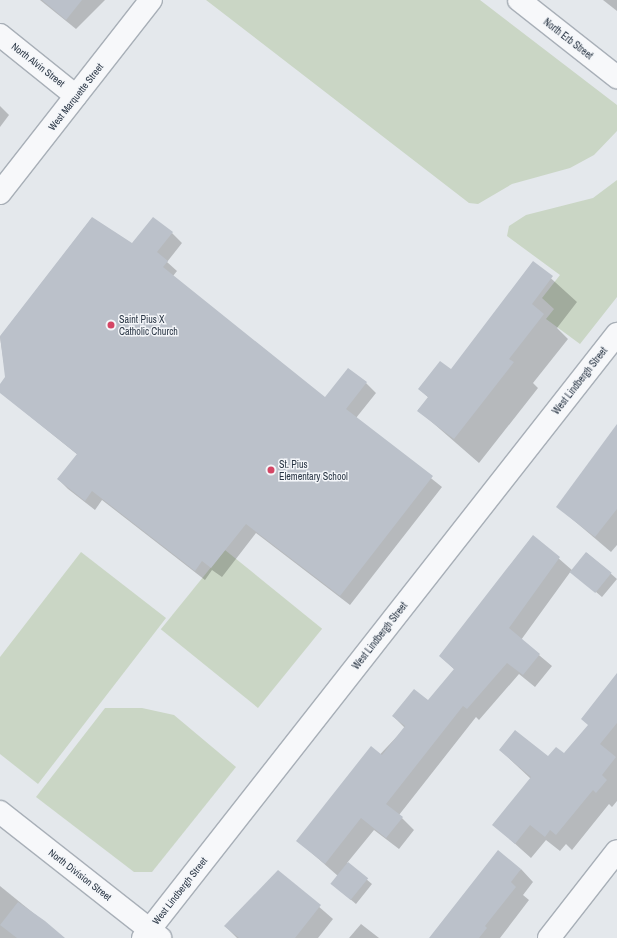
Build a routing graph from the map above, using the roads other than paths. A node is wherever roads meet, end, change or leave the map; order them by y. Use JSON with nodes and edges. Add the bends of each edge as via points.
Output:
{"nodes":[{"id":1,"x":151,"y":0,"type":"edge"},
{"id":2,"x":519,"y":0,"type":"edge"},
{"id":3,"x":0,"y":35,"type":"edge"},
{"id":4,"x":617,"y":77,"type":"edge"},
{"id":5,"x":76,"y":96,"type":"junction"},
{"id":6,"x":0,"y":193,"type":"edge"},
{"id":7,"x":617,"y":334,"type":"edge"},
{"id":8,"x":0,"y":812,"type":"edge"},
{"id":9,"x":617,"y":852,"type":"edge"},
{"id":10,"x":151,"y":935,"type":"edge"},
{"id":11,"x":549,"y":938,"type":"edge"}],
"edges":[{"from":1,"to":5,"type":"street","name":"West Marquette Street"},
{"from":2,"to":4,"type":"street","name":"North Erb Street"},
{"from":3,"to":5,"type":"street","name":"North Alvin Street"},
{"from":5,"to":6,"type":"street","name":"West Marquette Street"},
{"from":7,"to":10,"type":"street","name":"West Lindbergh Street"},
{"from":8,"to":10,"type":"street","name":"North Division Street"},
{"from":9,"to":11,"type":"street"}]}
